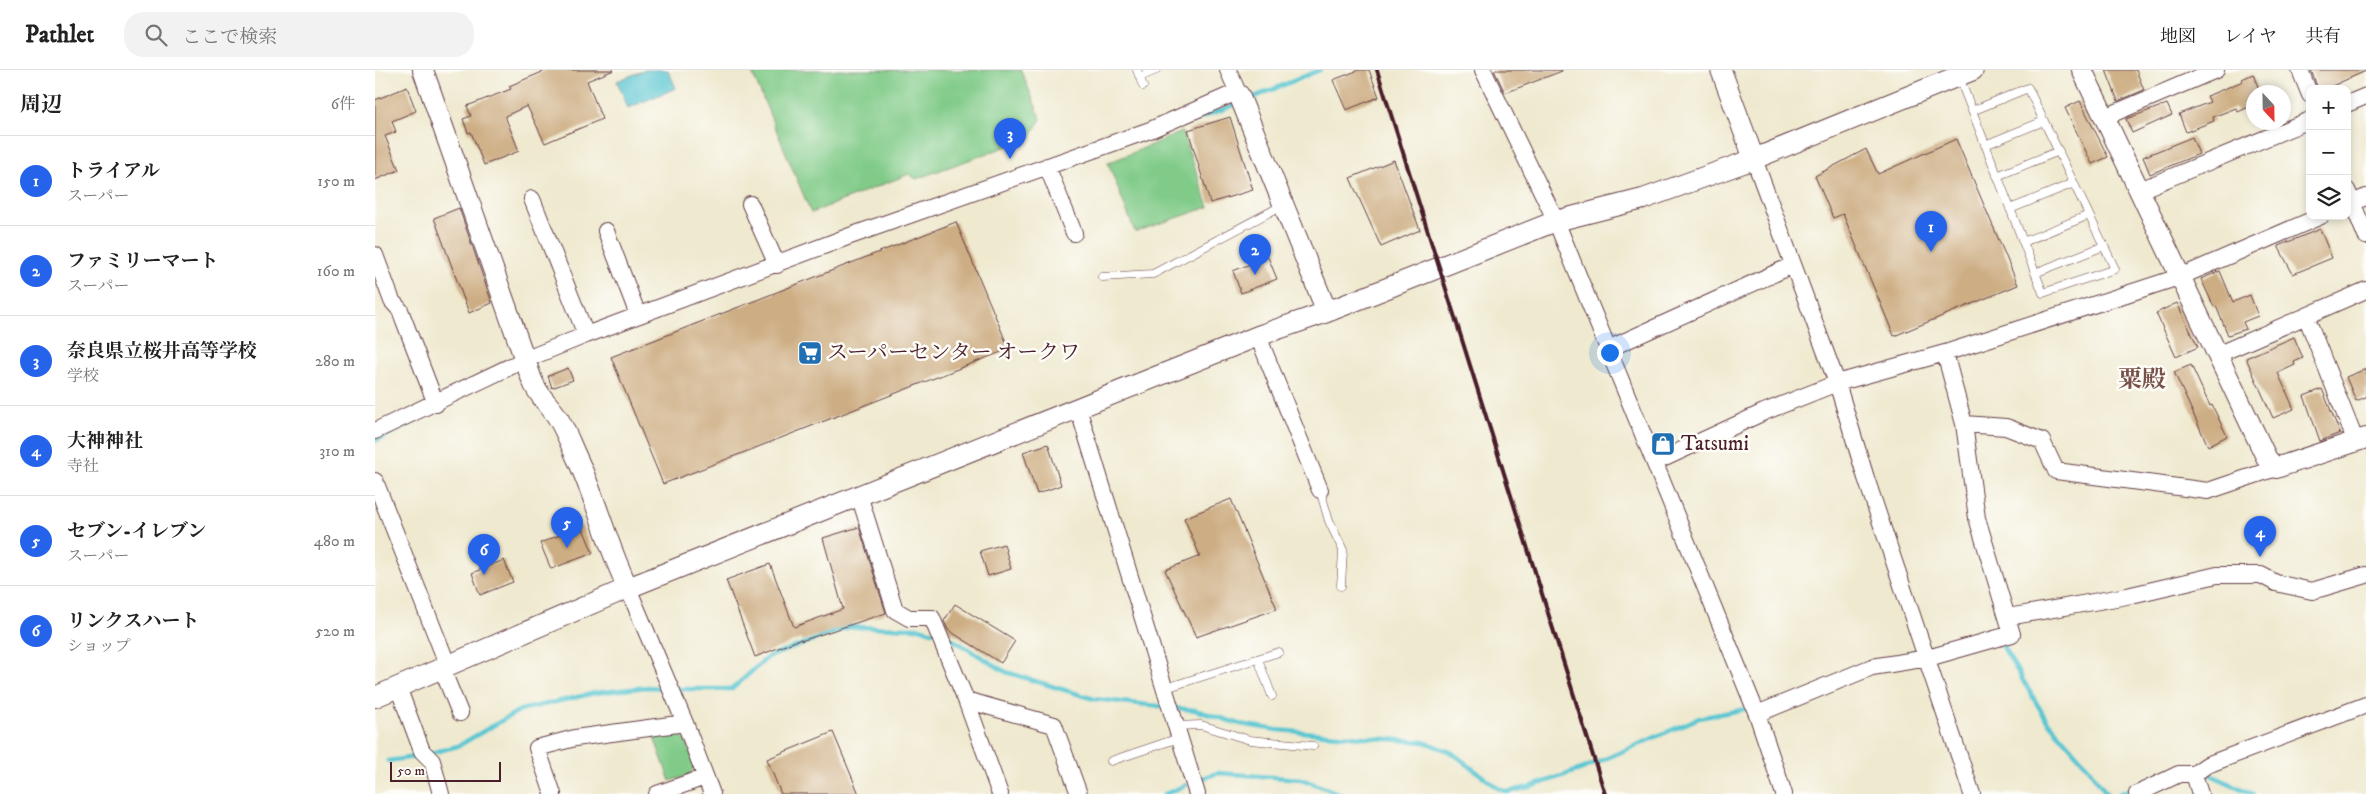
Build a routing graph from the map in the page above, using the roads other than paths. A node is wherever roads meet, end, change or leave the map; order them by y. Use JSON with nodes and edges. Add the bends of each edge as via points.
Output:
{"nodes":[{"id":1,"x":423,"y":70,"type":"edge"},
{"id":2,"x":1156,"y":70,"type":"edge"},
{"id":3,"x":1228,"y":70,"type":"edge"},
{"id":4,"x":1483,"y":70,"type":"edge"},
{"id":5,"x":1721,"y":70,"type":"edge"},
{"id":6,"x":2083,"y":70,"type":"edge"},
{"id":7,"x":2216,"y":70,"type":"edge"},
{"id":8,"x":2300,"y":70,"type":"edge"},
{"id":9,"x":1138,"y":73,"type":"edge"},
{"id":10,"x":1966,"y":73,"type":"edge"},
{"id":11,"x":2306,"y":85,"type":"edge"},
{"id":12,"x":1143,"y":86,"type":"dead end"},
{"id":13,"x":2366,"y":96,"type":"edge"},
{"id":14,"x":1240,"y":99,"type":"junction"},
{"id":15,"x":2351,"y":102,"type":"edge"},
{"id":16,"x":1972,"y":111,"type":"junction"},
{"id":17,"x":2105,"y":117,"type":"junction"},
{"id":18,"x":2044,"y":121,"type":"junction"},
{"id":19,"x":2306,"y":122,"type":"edge"},
{"id":20,"x":1985,"y":144,"type":"junction"},
{"id":21,"x":2059,"y":151,"type":"junction"},
{"id":22,"x":1754,"y":159,"type":"junction"},
{"id":23,"x":1049,"y":172,"type":"junction"},
{"id":24,"x":1997,"y":176,"type":"junction"},
{"id":25,"x":2074,"y":183,"type":"junction"},
{"id":26,"x":2140,"y":190,"type":"junction"},
{"id":27,"x":2353,"y":198,"type":"edge"},
{"id":28,"x":532,"y":199,"type":"dead end"},
{"id":29,"x":750,"y":204,"type":"dead end"},
{"id":30,"x":1283,"y":205,"type":"junction"},
{"id":31,"x":2010,"y":209,"type":"junction"},
{"id":32,"x":2089,"y":215,"type":"junction"},
{"id":33,"x":1556,"y":220,"type":"junction"},
{"id":34,"x":2312,"y":220,"type":"edge"},
{"id":35,"x":606,"y":231,"type":"dead end"},
{"id":36,"x":1074,"y":233,"type":"dead end"},
{"id":37,"x":2366,"y":236,"type":"edge"},
{"id":38,"x":2023,"y":242,"type":"junction"},
{"id":39,"x":2104,"y":246,"type":"junction"},
{"id":40,"x":375,"y":255,"type":"edge"},
{"id":41,"x":777,"y":265,"type":"junction"},
{"id":42,"x":1793,"y":265,"type":"junction"},
{"id":43,"x":2035,"y":273,"type":"junction"},
{"id":44,"x":2182,"y":276,"type":"junction"},
{"id":45,"x":1102,"y":277,"type":"dead end"},
{"id":46,"x":2366,"y":290,"type":"edge"},
{"id":47,"x":1327,"y":312,"type":"junction"},
{"id":48,"x":638,"y":315,"type":"junction"},
{"id":49,"x":2306,"y":316,"type":"junction"},
{"id":50,"x":586,"y":335,"type":"junction"},
{"id":51,"x":1258,"y":336,"type":"junction"},
{"id":52,"x":1608,"y":349,"type":"junction"},
{"id":53,"x":1945,"y":353,"type":"junction"},
{"id":54,"x":2219,"y":354,"type":"junction"},
{"id":55,"x":524,"y":360,"type":"junction"},
{"id":56,"x":1837,"y":383,"type":"junction"},
{"id":57,"x":435,"y":404,"type":"junction"},
{"id":58,"x":1078,"y":408,"type":"junction"},
{"id":59,"x":1964,"y":424,"type":"junction"},
{"id":60,"x":375,"y":432,"type":"edge"},
{"id":61,"x":2361,"y":440,"type":"edge"},
{"id":62,"x":1656,"y":462,"type":"junction"},
{"id":63,"x":2277,"y":468,"type":"junction"},
{"id":64,"x":375,"y":481,"type":"edge"},
{"id":65,"x":1319,"y":490,"type":"joint"},
{"id":66,"x":859,"y":495,"type":"junction"},
{"id":67,"x":2366,"y":575,"type":"edge"},
{"id":68,"x":1341,"y":586,"type":"dead end"},
{"id":69,"x":627,"y":588,"type":"junction"},
{"id":70,"x":2008,"y":617,"type":"junction"},
{"id":71,"x":1279,"y":652,"type":"dead end"},
{"id":72,"x":1928,"y":658,"type":"junction"},
{"id":73,"x":1258,"y":659,"type":"junction"},
{"id":74,"x":445,"y":668,"type":"junction"},
{"id":75,"x":398,"y":687,"type":"junction"},
{"id":76,"x":1166,"y":688,"type":"junction"},
{"id":77,"x":1273,"y":696,"type":"dead end"},
{"id":78,"x":375,"y":697,"type":"edge"},
{"id":79,"x":966,"y":700,"type":"junction"},
{"id":80,"x":2366,"y":705,"type":"edge"},
{"id":81,"x":460,"y":713,"type":"dead end"},
{"id":82,"x":1757,"y":714,"type":"junction"},
{"id":83,"x":1175,"y":720,"type":"junction"},
{"id":84,"x":685,"y":723,"type":"junction"},
{"id":85,"x":1313,"y":746,"type":"dead end"},
{"id":86,"x":1111,"y":760,"type":"dead end"},
{"id":87,"x":2200,"y":769,"type":"junction"},
{"id":88,"x":705,"y":777,"type":"junction"},
{"id":89,"x":1194,"y":786,"type":"edge"},
{"id":90,"x":441,"y":794,"type":"edge"},
{"id":91,"x":553,"y":794,"type":"edge"},
{"id":92,"x":657,"y":794,"type":"edge"},
{"id":93,"x":711,"y":794,"type":"edge"},
{"id":94,"x":999,"y":794,"type":"edge"},
{"id":95,"x":1079,"y":794,"type":"edge"},
{"id":96,"x":1784,"y":794,"type":"edge"},
{"id":97,"x":1972,"y":794,"type":"edge"},
{"id":98,"x":2137,"y":794,"type":"edge"},
{"id":99,"x":2200,"y":794,"type":"edge"}],
"edges":[{"from":1,"to":55,"type":"street"},
{"from":2,"to":9,"type":"lane"},
{"from":3,"to":14,"type":"street"},
{"from":4,"to":33,"type":"street"},
{"from":5,"to":22,"type":"street"},
{"from":6,"to":17,"type":"street"},
{"from":7,"to":17,"type":"street"},
{"from":8,"to":11,"type":"street"},
{"from":9,"to":12,"type":"lane"},
{"from":10,"to":16,"type":"lane"},
{"from":10,"to":22,"type":"street"},
{"from":13,"to":15,"type":"street"},
{"from":14,"to":23,"type":"street","via":[[1150,130]]},
{"from":14,"to":30,"type":"street"},
{"from":16,"to":18,"type":"lane","via":[[2028,88]]},
{"from":16,"to":20,"type":"lane"},
{"from":17,"to":26,"type":"street"},
{"from":18,"to":20,"type":"lane"},
{"from":18,"to":21,"type":"lane"},
{"from":19,"to":26,"type":"street"},
{"from":20,"to":24,"type":"lane"},
{"from":21,"to":24,"type":"lane"},
{"from":21,"to":25,"type":"lane"},
{"from":22,"to":33,"type":"street","via":[[1643,199]]},
{"from":22,"to":42,"type":"street"},
{"from":23,"to":36,"type":"street"},
{"from":23,"to":41,"type":"street"},
{"from":24,"to":31,"type":"lane"},
{"from":25,"to":31,"type":"lane"},
{"from":25,"to":32,"type":"lane"},
{"from":26,"to":44,"type":"street"},
{"from":27,"to":37,"type":"street"},
{"from":28,"to":50,"type":"street"},
{"from":29,"to":41,"type":"street"},
{"from":30,"to":45,"type":"lane","via":[[1153,274]]},
{"from":30,"to":47,"type":"street"},
{"from":31,"to":38,"type":"lane"},
{"from":32,"to":38,"type":"lane"},
{"from":32,"to":39,"type":"lane"},
{"from":33,"to":47,"type":"street"},
{"from":33,"to":52,"type":"street"},
{"from":34,"to":44,"type":"street"},
{"from":35,"to":48,"type":"street"},
{"from":38,"to":43,"type":"lane"},
{"from":39,"to":43,"type":"lane"},
{"from":39,"to":43,"type":"lane","via":[[2115,269],[2043,293]]},
{"from":40,"to":57,"type":"street","via":[[393,301],[401,310]]},
{"from":41,"to":48,"type":"street"},
{"from":42,"to":52,"type":"street"},
{"from":42,"to":56,"type":"street"},
{"from":44,"to":53,"type":"street"},
{"from":44,"to":54,"type":"street"},
{"from":46,"to":49,"type":"street"},
{"from":47,"to":51,"type":"street"},
{"from":48,"to":50,"type":"street"},
{"from":49,"to":54,"type":"street"},
{"from":49,"to":61,"type":"street"},
{"from":50,"to":55,"type":"street"},
{"from":51,"to":58,"type":"street"},
{"from":51,"to":65,"type":"street"},
{"from":52,"to":62,"type":"street"},
{"from":53,"to":56,"type":"street"},
{"from":53,"to":59,"type":"street"},
{"from":54,"to":63,"type":"street","via":[[2267,459]]},
{"from":55,"to":57,"type":"street"},
{"from":55,"to":69,"type":"street","via":[[537,394],[554,412],[577,458]]},
{"from":56,"to":62,"type":"street","via":[[1764,412]]},
{"from":56,"to":72,"type":"street"},
{"from":57,"to":60,"type":"street"},
{"from":58,"to":66,"type":"street"},
{"from":58,"to":76,"type":"street"},
{"from":59,"to":63,"type":"street","via":[[2006,427],[2042,441],[2055,471],[2208,491]]},
{"from":59,"to":70,"type":"street","via":[[1977,518]]},
{"from":61,"to":63,"type":"street"},
{"from":62,"to":82,"type":"street"},
{"from":64,"to":74,"type":"street"},
{"from":65,"to":68,"type":"lane","via":[[1343,550]]},
{"from":66,"to":69,"type":"street"},
{"from":66,"to":79,"type":"street","via":[[895,610],[909,618],[931,618]]},
{"from":67,"to":70,"type":"street","via":[[2312,591],[2275,583],[2261,575],[2217,575],[2127,596]]},
{"from":69,"to":74,"type":"street"},
{"from":69,"to":84,"type":"street"},
{"from":70,"to":72,"type":"street","via":[[2011,634]]},
{"from":71,"to":73,"type":"lane"},
{"from":72,"to":82,"type":"street","via":[[1872,668]]},
{"from":72,"to":97,"type":"street"},
{"from":73,"to":76,"type":"lane"},
{"from":73,"to":77,"type":"lane"},
{"from":74,"to":75,"type":"street"},
{"from":74,"to":81,"type":"street"},
{"from":75,"to":78,"type":"street"},
{"from":75,"to":90,"type":"street"},
{"from":76,"to":83,"type":"street"},
{"from":79,"to":94,"type":"street"},
{"from":79,"to":95,"type":"street","via":[[1054,724]]},
{"from":80,"to":87,"type":"street"},
{"from":82,"to":96,"type":"street"},
{"from":83,"to":85,"type":"lane","via":[[1250,740]]},
{"from":83,"to":86,"type":"lane"},
{"from":83,"to":89,"type":"street"},
{"from":84,"to":88,"type":"street"},
{"from":84,"to":91,"type":"street","via":[[575,738],[537,748]]},
{"from":87,"to":98,"type":"street","via":[[2179,774]]},
{"from":87,"to":99,"type":"street"},
{"from":88,"to":92,"type":"street"},
{"from":88,"to":93,"type":"street"}]}
